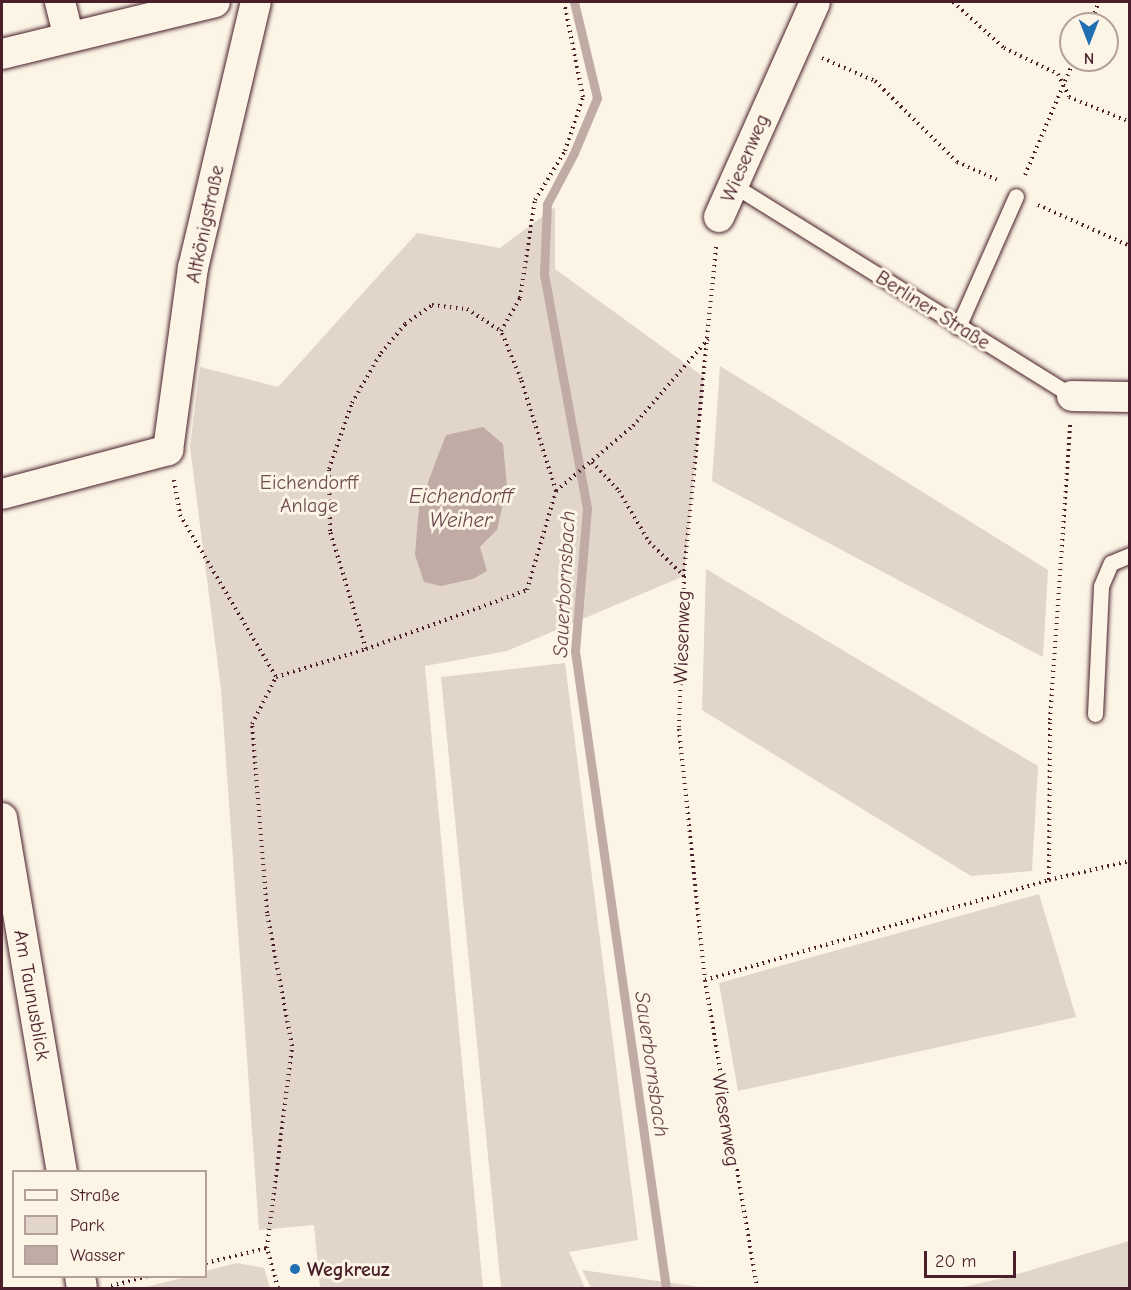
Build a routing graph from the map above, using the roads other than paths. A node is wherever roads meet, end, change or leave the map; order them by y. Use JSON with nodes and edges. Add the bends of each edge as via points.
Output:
{"nodes":[{"id":1,"x":60,"y":2,"type":"edge"},
{"id":2,"x":215,"y":2,"type":"edge"},
{"id":3,"x":256,"y":2,"type":"edge"},
{"id":4,"x":815,"y":2,"type":"edge"},
{"id":5,"x":69,"y":37,"type":"junction"},
{"id":6,"x":2,"y":54,"type":"edge"},
{"id":7,"x":746,"y":193,"type":"dead end"},
{"id":8,"x":1016,"y":196,"type":"road end"},
{"id":9,"x":719,"y":218,"type":"road end"},
{"id":10,"x":958,"y":327,"type":"junction"},
{"id":11,"x":1072,"y":396,"type":"joint"},
{"id":12,"x":1130,"y":397,"type":"edge"},
{"id":13,"x":2,"y":494,"type":"edge"},
{"id":14,"x":1130,"y":555,"type":"edge"},
{"id":15,"x":1095,"y":714,"type":"dead end"},
{"id":16,"x":2,"y":818,"type":"edge"},
{"id":17,"x":62,"y":1170,"type":"edge"},
{"id":18,"x":83,"y":1278,"type":"edge"},
{"id":19,"x":95,"y":1287,"type":"edge"}],
"edges":[{"from":1,"to":5,"type":"street"},
{"from":2,"to":5,"type":"street"},
{"from":3,"to":13,"type":"street","name":"Altkönigstraße","via":[[193,268],[168,450]]},
{"from":4,"to":9,"type":"street","name":"Wiesenweg"},
{"from":5,"to":6,"type":"street"},
{"from":7,"to":10,"type":"lane","name":"Berliner Straße"},
{"from":8,"to":10,"type":"lane"},
{"from":10,"to":11,"type":"lane","name":"Berliner Straße"},
{"from":11,"to":12,"type":"street"},
{"from":14,"to":15,"type":"lane","via":[[1111,563],[1101,586]]},
{"from":16,"to":17,"type":"street","name":"Am Taunusblick"},
{"from":18,"to":19,"type":"street"}]}
